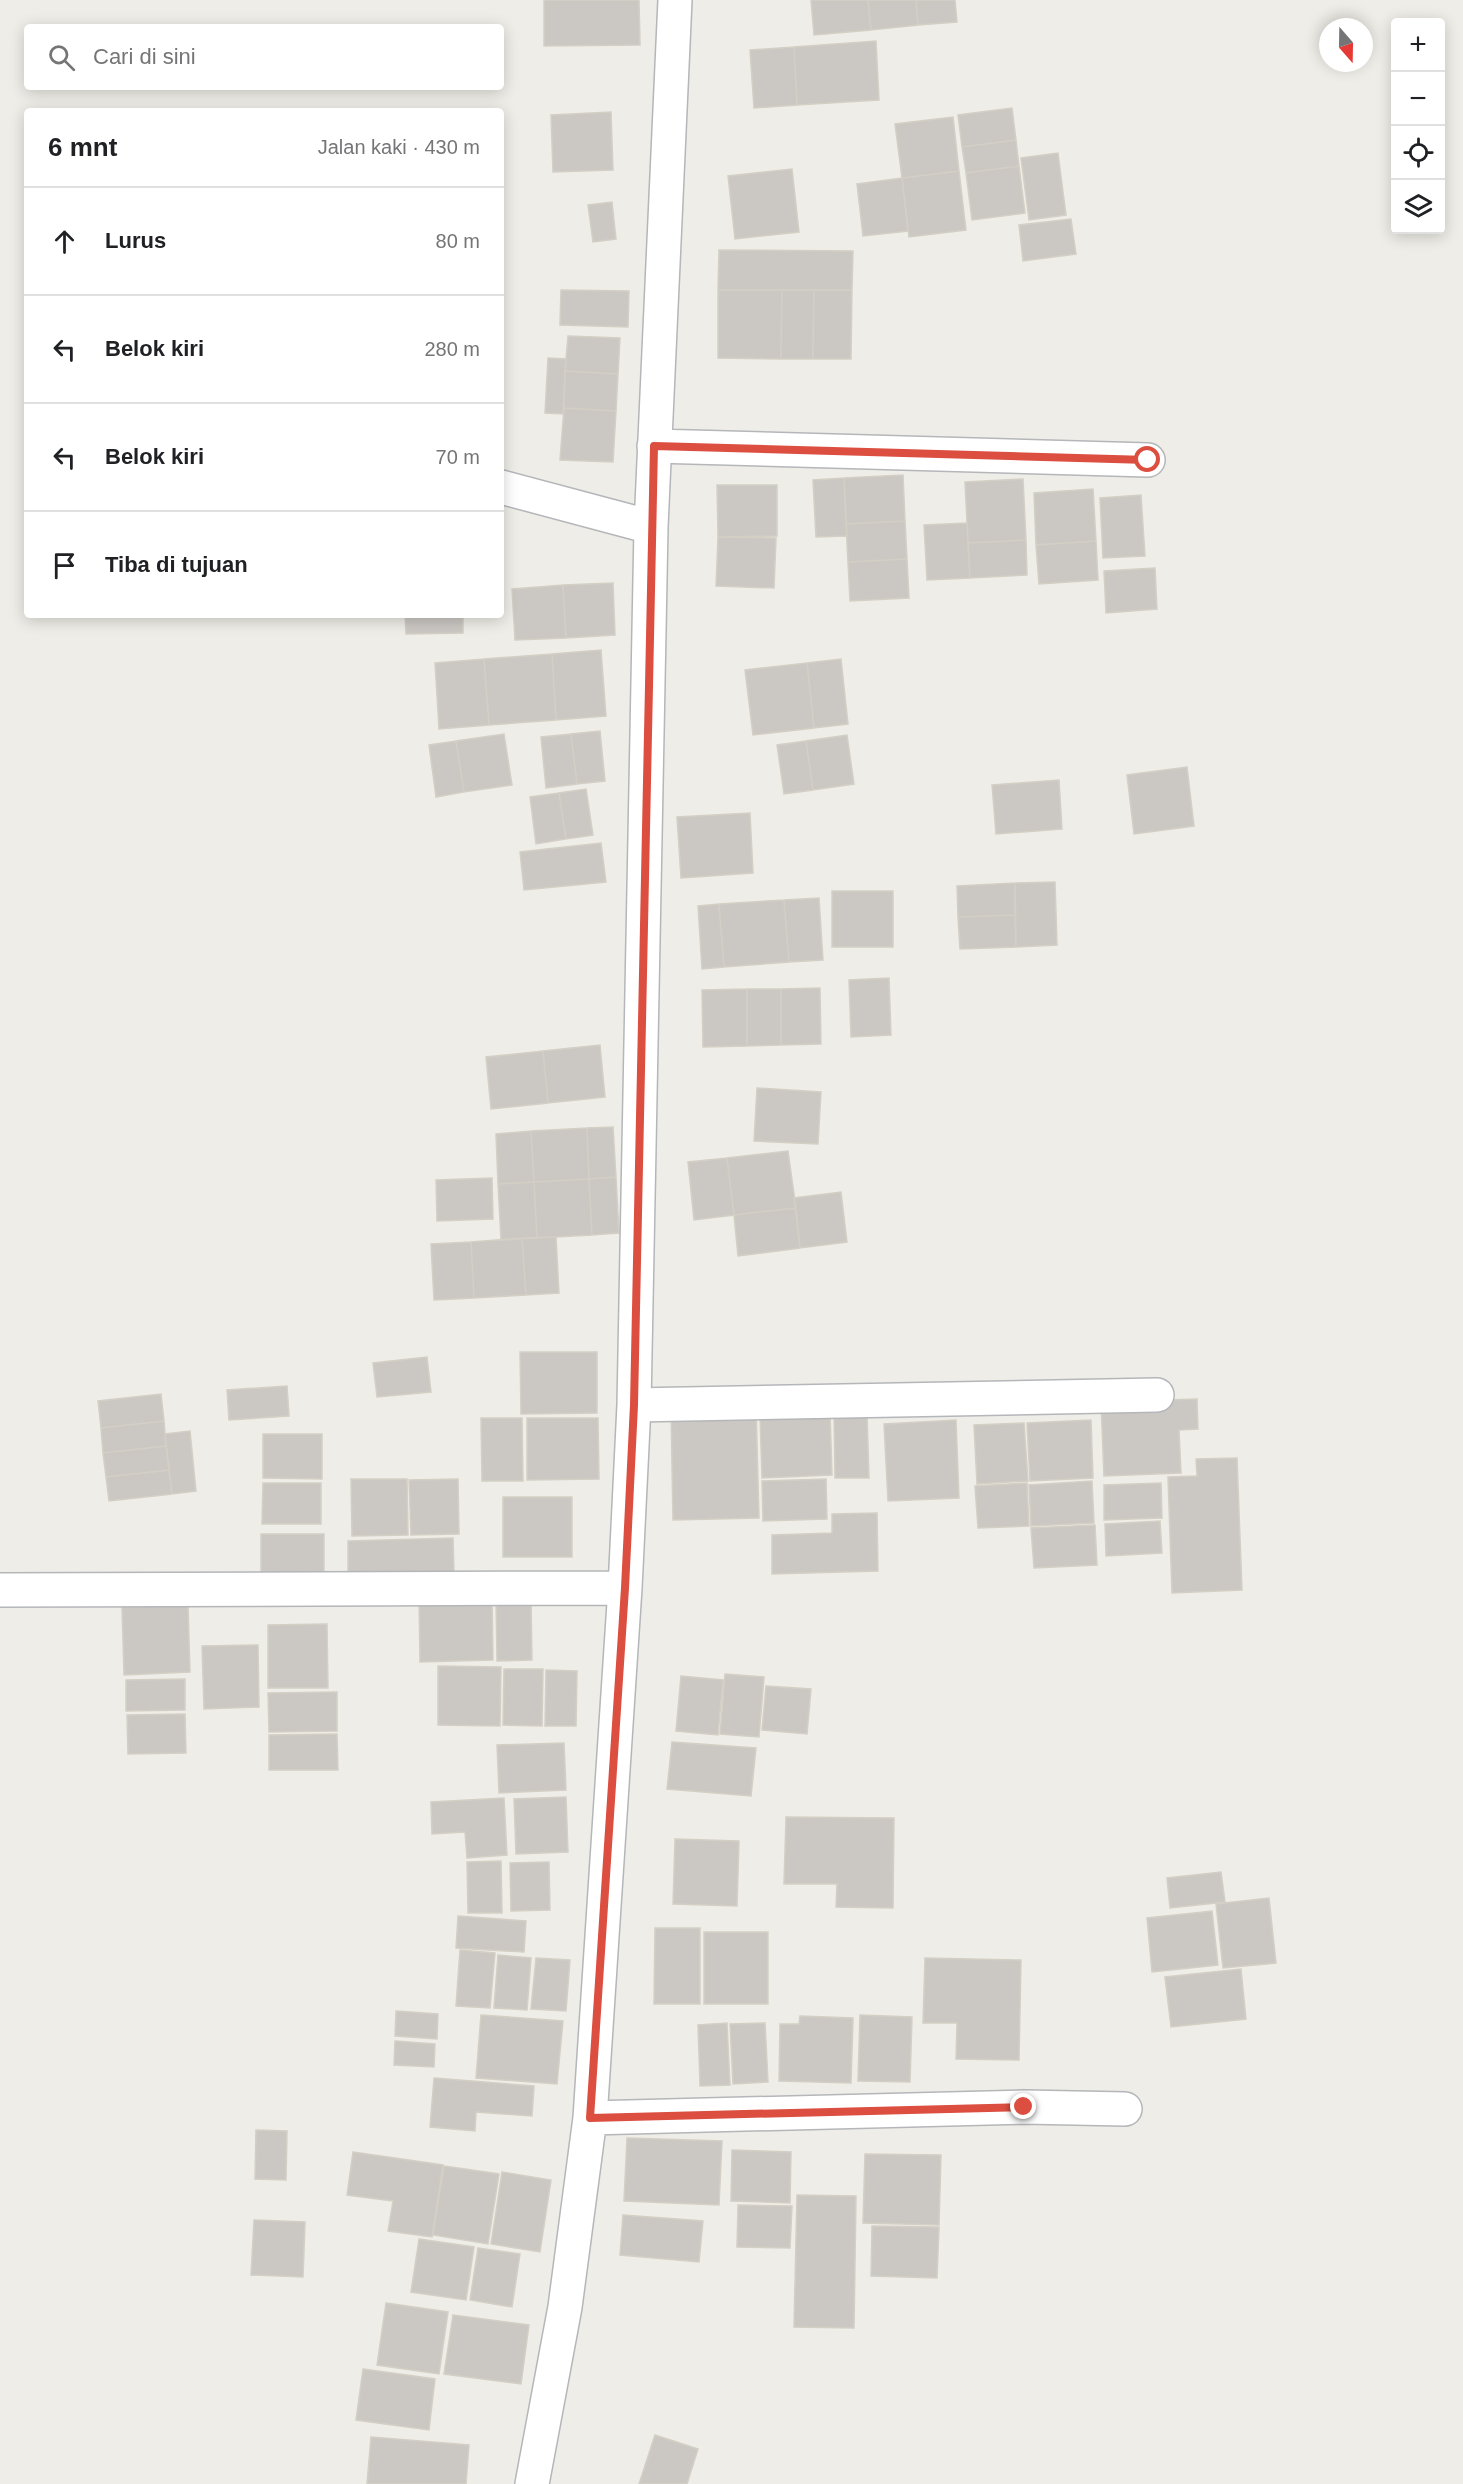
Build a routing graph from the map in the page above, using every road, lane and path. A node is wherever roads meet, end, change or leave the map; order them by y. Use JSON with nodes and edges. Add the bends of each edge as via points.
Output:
{"nodes":[{"id":1,"x":675,"y":0,"type":"edge"},
{"id":2,"x":654,"y":446,"type":"junction"},
{"id":3,"x":1148,"y":460,"type":"dead end"},
{"id":4,"x":504,"y":488,"type":"edge"},
{"id":5,"x":651,"y":527,"type":"junction"},
{"id":6,"x":1157,"y":1395,"type":"dead end"},
{"id":7,"x":634,"y":1405,"type":"junction"},
{"id":8,"x":625,"y":1588,"type":"junction"},
{"id":9,"x":0,"y":1590,"type":"edge"},
{"id":10,"x":1125,"y":2109,"type":"dead end"},
{"id":11,"x":590,"y":2118,"type":"junction"},
{"id":12,"x":532,"y":2484,"type":"edge"}],
"edges":[{"from":1,"to":2,"type":"street"},
{"from":2,"to":3,"type":"street"},
{"from":2,"to":5,"type":"street"},
{"from":4,"to":5,"type":"street"},
{"from":5,"to":7,"type":"street"},
{"from":6,"to":7,"type":"street"},
{"from":7,"to":8,"type":"street"},
{"from":8,"to":9,"type":"street"},
{"from":8,"to":11,"type":"street"},
{"from":10,"to":11,"type":"street","via":[[1024,2107]]},
{"from":11,"to":12,"type":"street","via":[[565,2307]]}]}
